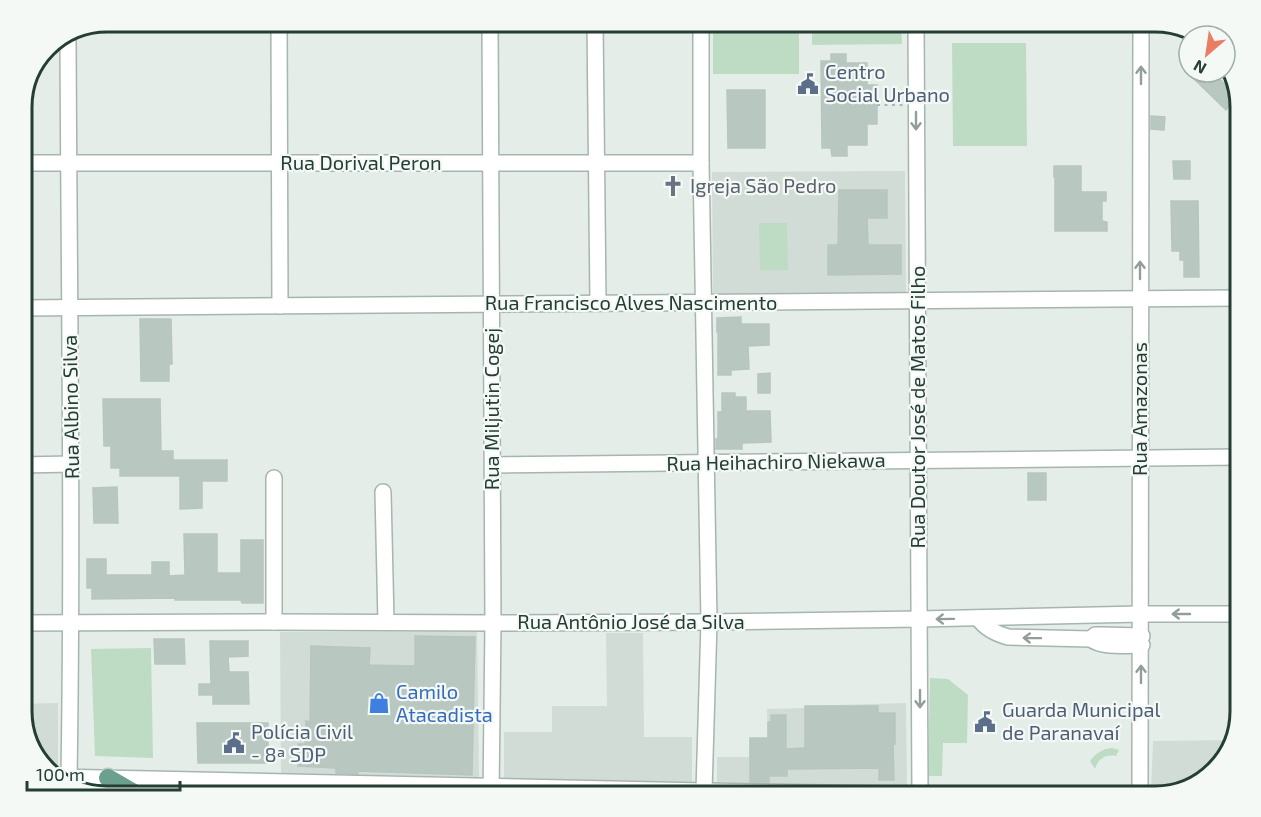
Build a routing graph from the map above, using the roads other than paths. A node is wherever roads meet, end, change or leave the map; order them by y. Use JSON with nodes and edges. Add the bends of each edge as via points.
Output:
{"nodes":[{"id":1,"x":279,"y":32,"type":"edge"},
{"id":2,"x":490,"y":32,"type":"edge"},
{"id":3,"x":595,"y":32,"type":"edge"},
{"id":4,"x":701,"y":32,"type":"edge"},
{"id":5,"x":916,"y":32,"type":"edge"},
{"id":6,"x":1141,"y":32,"type":"edge"},
{"id":7,"x":68,"y":43,"type":"edge"},
{"id":8,"x":32,"y":163,"type":"edge"},
{"id":9,"x":491,"y":163,"type":"junction"},
{"id":10,"x":598,"y":163,"type":"junction"},
{"id":11,"x":701,"y":163,"type":"junction"},
{"id":12,"x":69,"y":164,"type":"junction"},
{"id":13,"x":280,"y":164,"type":"junction"},
{"id":14,"x":1140,"y":298,"type":"junction"},
{"id":15,"x":1230,"y":298,"type":"edge"},
{"id":16,"x":918,"y":300,"type":"junction"},
{"id":17,"x":703,"y":302,"type":"junction"},
{"id":18,"x":598,"y":303,"type":"junction"},
{"id":19,"x":492,"y":304,"type":"junction"},
{"id":20,"x":280,"y":306,"type":"junction"},
{"id":21,"x":32,"y":308,"type":"edge"},
{"id":22,"x":70,"y":308,"type":"junction"},
{"id":23,"x":1140,"y":457,"type":"junction"},
{"id":24,"x":1230,"y":457,"type":"edge"},
{"id":25,"x":919,"y":460,"type":"junction"},
{"id":26,"x":707,"y":462,"type":"junction"},
{"id":27,"x":72,"y":464,"type":"junction"},
{"id":28,"x":32,"y":465,"type":"edge"},
{"id":29,"x":493,"y":465,"type":"junction"},
{"id":30,"x":274,"y":478,"type":"dead end"},
{"id":31,"x":383,"y":492,"type":"dead end"},
{"id":32,"x":1141,"y":614,"type":"junction"},
{"id":33,"x":1230,"y":614,"type":"edge"},
{"id":34,"x":978,"y":618,"type":"junction"},
{"id":35,"x":920,"y":619,"type":"junction"},
{"id":36,"x":274,"y":621,"type":"junction"},
{"id":37,"x":386,"y":622,"type":"junction"},
{"id":38,"x":709,"y":622,"type":"junction"},
{"id":39,"x":32,"y":623,"type":"edge"},
{"id":40,"x":72,"y":623,"type":"junction"},
{"id":41,"x":493,"y":623,"type":"junction"},
{"id":42,"x":1142,"y":640,"type":"junction"},
{"id":43,"x":62,"y":771,"type":"edge"},
{"id":44,"x":73,"y":777,"type":"edge"},
{"id":45,"x":108,"y":778,"type":"junction"},
{"id":46,"x":122,"y":786,"type":"edge"},
{"id":47,"x":344,"y":786,"type":"edge"},
{"id":48,"x":491,"y":786,"type":"edge"},
{"id":49,"x":704,"y":786,"type":"edge"},
{"id":50,"x":921,"y":786,"type":"edge"},
{"id":51,"x":1140,"y":786,"type":"edge"}],
"edges":[{"from":1,"to":13,"type":"street"},
{"from":2,"to":9,"type":"street","name":"Rua Miljutin Cogej"},
{"from":3,"to":10,"type":"street"},
{"from":4,"to":11,"type":"street"},
{"from":5,"to":16,"type":"street","name":"Rua Doutor José de Matos Filho","one_way":true},
{"from":14,"to":6,"type":"street","name":"Rua Amazonas","one_way":true},
{"from":7,"to":12,"type":"street","name":"Rua Albino Silva"},
{"from":8,"to":12,"type":"street","name":"Rua Dorival Peron"},
{"from":9,"to":10,"type":"street","name":"Rua Dorival Peron"},
{"from":9,"to":13,"type":"street","name":"Rua Dorival Peron"},
{"from":9,"to":19,"type":"street","name":"Rua Miljutin Cogej"},
{"from":10,"to":11,"type":"street","name":"Rua Dorival Peron"},
{"from":10,"to":18,"type":"street"},
{"from":11,"to":17,"type":"street"},
{"from":12,"to":13,"type":"street","name":"Rua Dorival Peron"},
{"from":12,"to":22,"type":"street","name":"Rua Albino Silva"},
{"from":13,"to":20,"type":"street"},
{"from":14,"to":15,"type":"street","name":"Rua Francisco Alves Nascimento"},
{"from":14,"to":16,"type":"street","name":"Rua Francisco Alves Nascimento"},
{"from":14,"to":23,"type":"street","name":"Rua Amazonas"},
{"from":16,"to":17,"type":"street","name":"Rua Francisco Alves Nascimento"},
{"from":16,"to":25,"type":"street","name":"Rua Doutor José de Matos Filho"},
{"from":17,"to":18,"type":"street","name":"Rua Francisco Alves Nascimento"},
{"from":17,"to":26,"type":"street"},
{"from":18,"to":19,"type":"street","name":"Rua Francisco Alves Nascimento"},
{"from":19,"to":20,"type":"street","name":"Rua Francisco Alves Nascimento"},
{"from":19,"to":29,"type":"street","name":"Rua Miljutin Cogej"},
{"from":20,"to":22,"type":"street","name":"Rua Francisco Alves Nascimento"},
{"from":21,"to":22,"type":"street","name":"Rua Francisco Alves Nascimento"},
{"from":22,"to":27,"type":"street","name":"Rua Albino Silva"},
{"from":23,"to":24,"type":"street","name":"Rua Heihachiro Niekawa"},
{"from":23,"to":25,"type":"street","name":"Rua Heihachiro Niekawa"},
{"from":23,"to":32,"type":"street","name":"Rua Amazonas"},
{"from":25,"to":26,"type":"street","name":"Rua Heihachiro Niekawa"},
{"from":25,"to":35,"type":"street","name":"Rua Doutor José de Matos Filho"},
{"from":26,"to":29,"type":"street","name":"Rua Heihachiro Niekawa"},
{"from":26,"to":38,"type":"street"},
{"from":27,"to":28,"type":"street"},
{"from":27,"to":40,"type":"street","name":"Rua Albino Silva"},
{"from":29,"to":41,"type":"street","name":"Rua Miljutin Cogej"},
{"from":30,"to":36,"type":"street"},
{"from":31,"to":37,"type":"street"},
{"from":33,"to":32,"type":"street","name":"Rua Antônio José da Silva","one_way":true},
{"from":32,"to":34,"type":"street","name":"Rua Antônio José da Silva"},
{"from":32,"to":42,"type":"street","name":"Rua Amazonas"},
{"from":34,"to":35,"type":"street","name":"Rua Antônio José da Silva","one_way":true},
{"from":42,"to":34,"type":"street","one_way":true,"via":[[1103,644],[1091,639],[1008,637],[999,635]]},
{"from":35,"to":38,"type":"street","name":"Rua Antônio José da Silva"},
{"from":35,"to":50,"type":"street","name":"Rua Doutor José de Matos Filho","one_way":true},
{"from":36,"to":37,"type":"street","name":"Rua Antônio José da Silva"},
{"from":36,"to":40,"type":"street","name":"Rua Antônio José da Silva"},
{"from":37,"to":41,"type":"street","name":"Rua Antônio José da Silva"},
{"from":38,"to":41,"type":"street","name":"Rua Antônio José da Silva"},
{"from":38,"to":49,"type":"street"},
{"from":39,"to":40,"type":"street","name":"Rua Antônio José da Silva"},
{"from":40,"to":43,"type":"street","name":"Rua Albino Silva"},
{"from":41,"to":48,"type":"street","name":"Rua Miljutin Cogej"},
{"from":51,"to":42,"type":"street","name":"Rua Amazonas","one_way":true},
{"from":44,"to":45,"type":"street"},
{"from":45,"to":46,"type":"main road"},
{"from":45,"to":47,"type":"street"}]}
